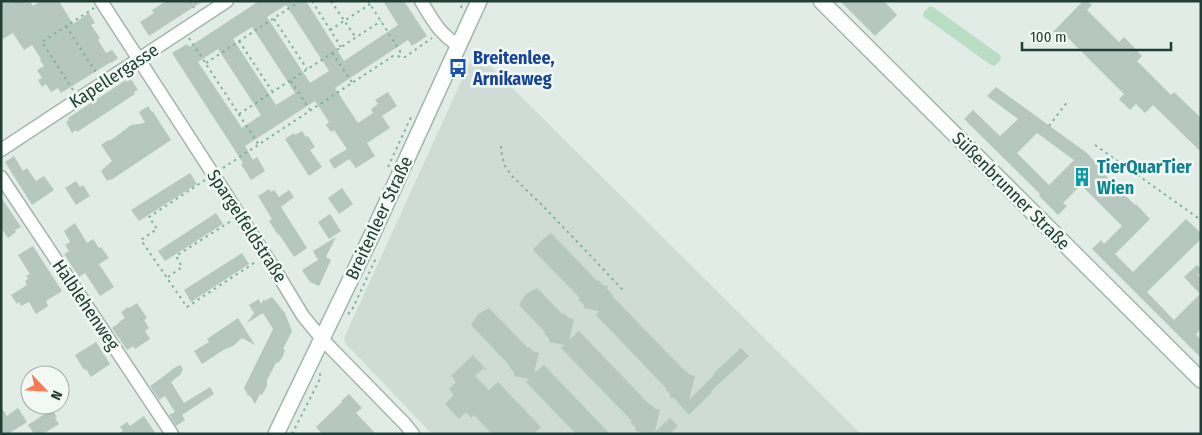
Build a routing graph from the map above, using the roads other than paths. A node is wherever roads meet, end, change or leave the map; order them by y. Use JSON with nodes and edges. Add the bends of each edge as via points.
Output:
{"nodes":[{"id":1,"x":227,"y":1,"type":"edge"},
{"id":2,"x":421,"y":1,"type":"edge"},
{"id":3,"x":479,"y":1,"type":"edge"},
{"id":4,"x":821,"y":1,"type":"edge"},
{"id":5,"x":102,"y":2,"type":"edge"},
{"id":6,"x":458,"y":46,"type":"junction"},
{"id":7,"x":139,"y":59,"type":"junction"},
{"id":8,"x":1,"y":150,"type":"edge"},
{"id":9,"x":1,"y":177,"type":"edge"},
{"id":10,"x":322,"y":339,"type":"junction"},
{"id":11,"x":1201,"y":380,"type":"edge"},
{"id":12,"x":172,"y":434,"type":"edge"},
{"id":13,"x":276,"y":434,"type":"edge"},
{"id":14,"x":413,"y":434,"type":"edge"}],
"edges":[{"from":1,"to":7,"type":"street","name":"Kapellergasse"},
{"from":2,"to":6,"type":"street","via":[[440,32]]},
{"from":3,"to":6,"type":"street","name":"Breitenleer Straße"},
{"from":4,"to":11,"type":"street","name":"Süßenbrunner Straße"},
{"from":5,"to":7,"type":"street","name":"Spargelfeldstraße"},
{"from":6,"to":10,"type":"street","name":"Breitenleer Straße"},
{"from":7,"to":8,"type":"street","name":"Kapellergasse"},
{"from":7,"to":10,"type":"street","name":"Spargelfeldstraße","via":[[303,316]]},
{"from":9,"to":12,"type":"street","name":"Halblehenweg"},
{"from":10,"to":13,"type":"street","name":"Breitenleer Straße"},
{"from":10,"to":14,"type":"street","name":"Spargelfeldstraße"}]}
